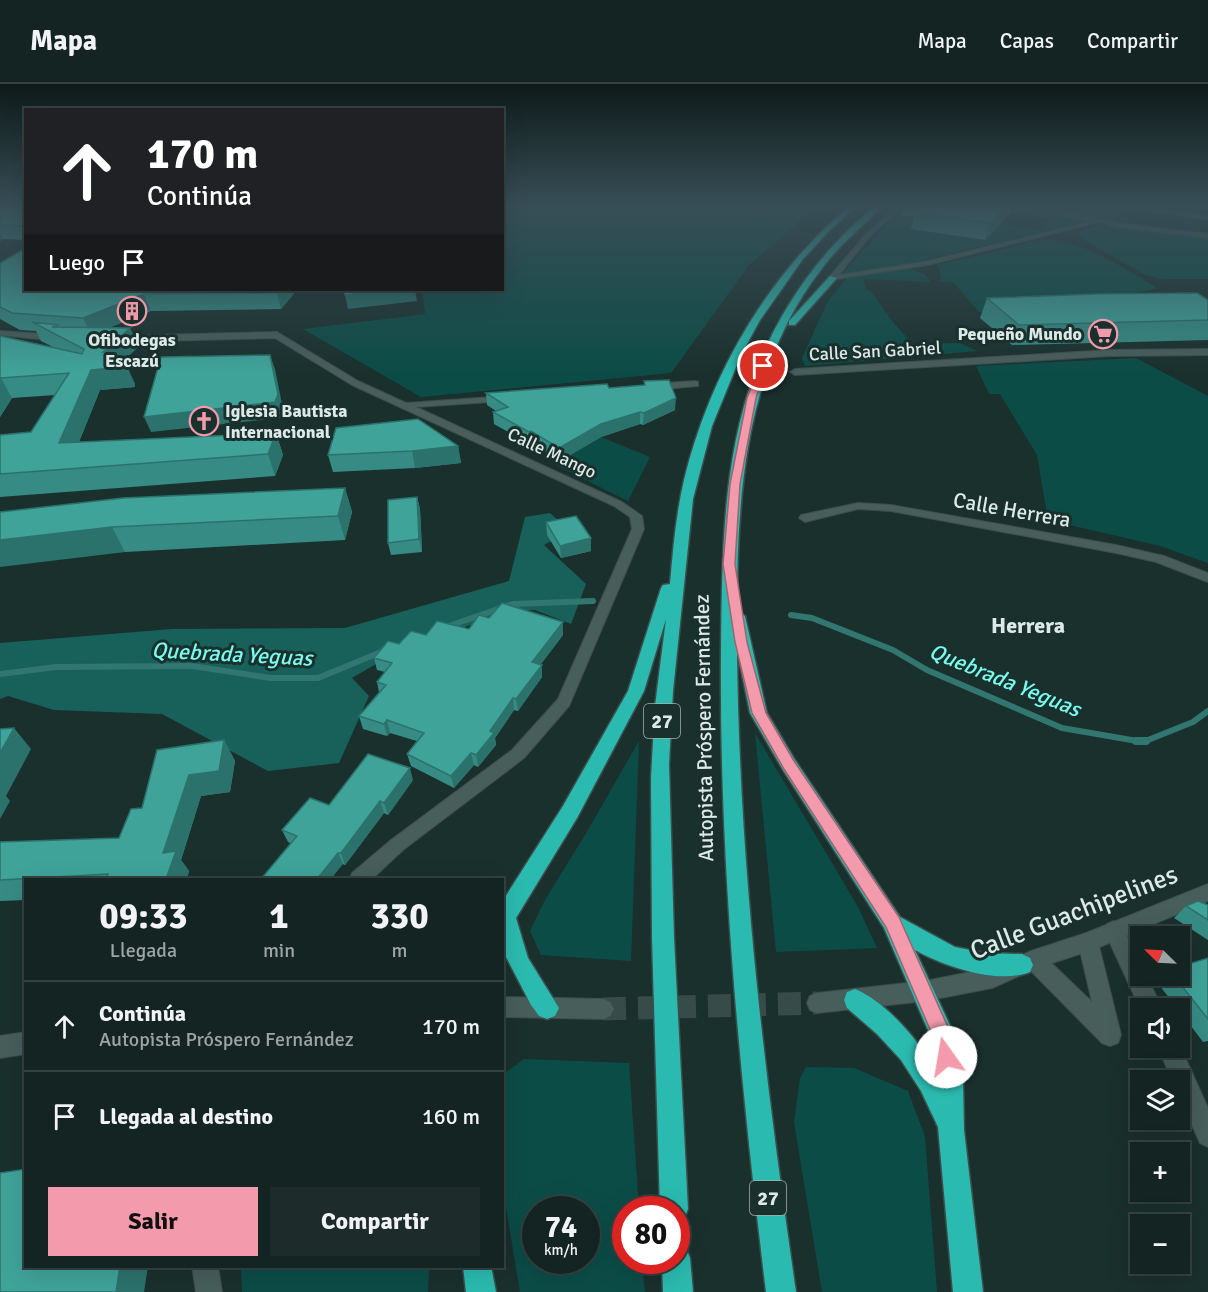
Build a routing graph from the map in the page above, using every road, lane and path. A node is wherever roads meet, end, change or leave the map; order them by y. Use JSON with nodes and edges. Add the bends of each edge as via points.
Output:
{"nodes":[{"id":1,"x":797,"y":261,"type":"edge"},
{"id":2,"x":824,"y":261,"type":"edge"},
{"id":3,"x":847,"y":261,"type":"edge"},
{"id":4,"x":931,"y":261,"type":"edge"},
{"id":5,"x":833,"y":278,"type":"junction"},
{"id":6,"x":0,"y":333,"type":"edge"},
{"id":7,"x":73,"y":339,"type":"edge"},
{"id":8,"x":106,"y":339,"type":"edge"},
{"id":9,"x":771,"y":347,"type":"junction"},
{"id":10,"x":1208,"y":352,"type":"edge"},
{"id":11,"x":795,"y":372,"type":"dead end"},
{"id":12,"x":695,"y":384,"type":"dead end"},
{"id":13,"x":637,"y":388,"type":"edge"},
{"id":14,"x":521,"y":397,"type":"edge"},
{"id":15,"x":406,"y":405,"type":"junction"},
{"id":16,"x":805,"y":518,"type":"dead end"},
{"id":17,"x":681,"y":544,"type":"junction"},
{"id":18,"x":729,"y":564,"type":"junction"},
{"id":19,"x":1208,"y":578,"type":"edge"},
{"id":20,"x":359,"y":878,"type":"edge"},
{"id":21,"x":1208,"y":892,"type":"edge"},
{"id":22,"x":1185,"y":901,"type":"junction"},
{"id":23,"x":1208,"y":910,"type":"edge"},
{"id":24,"x":504,"y":919,"type":"edge"},
{"id":25,"x":892,"y":922,"type":"junction"},
{"id":26,"x":1114,"y":930,"type":"junction"},
{"id":27,"x":1088,"y":942,"type":"junction"},
{"id":28,"x":1028,"y":962,"type":"junction"},
{"id":29,"x":925,"y":991,"type":"junction"},
{"id":30,"x":1146,"y":998,"type":"edge"},
{"id":31,"x":855,"y":1000,"type":"junction"},
{"id":32,"x":817,"y":1003,"type":"tunnel mouth"},
{"id":33,"x":504,"y":1007,"type":"edge"},
{"id":34,"x":547,"y":1008,"type":"junction"},
{"id":35,"x":603,"y":1009,"type":"tunnel mouth"},
{"id":36,"x":24,"y":1043,"type":"edge"},
{"id":37,"x":0,"y":1047,"type":"edge"},
{"id":38,"x":1174,"y":1058,"type":"edge"},
{"id":39,"x":951,"y":1130,"type":"junction"},
{"id":40,"x":1208,"y":1135,"type":"edge"},
{"id":41,"x":673,"y":1196,"type":"edge"},
{"id":42,"x":205,"y":1268,"type":"edge"},
{"id":43,"x":477,"y":1268,"type":"edge"},
{"id":44,"x":677,"y":1274,"type":"edge"},
{"id":45,"x":209,"y":1292,"type":"edge"},
{"id":46,"x":481,"y":1292,"type":"edge"},
{"id":47,"x":678,"y":1292,"type":"edge"},
{"id":48,"x":781,"y":1292,"type":"edge"},
{"id":49,"x":968,"y":1292,"type":"edge"}],
"edges":[{"from":1,"to":17,"type":"highway","name":"Autopista Próspero Fernández","number":"27","via":[[762,308],[738,352],[695,462]]},
{"from":2,"to":9,"type":"highway","name":"Autopista Próspero Fernández","number":"27","via":[[794,304]]},
{"from":3,"to":5,"type":"street"},
{"from":4,"to":5,"type":"street"},
{"from":5,"to":9,"type":"highway"},
{"from":6,"to":7,"type":"street"},
{"from":8,"to":15,"type":"street","name":"Calle Mango","via":[[278,336],[356,383]]},
{"from":9,"to":18,"type":"highway","name":"Autopista Próspero Fernández","number":"27","via":[[746,423],[735,484]]},
{"from":10,"to":11,"type":"street","name":"Calle San Gabriel","via":[[1110,353]]},
{"from":12,"to":13,"type":"street"},
{"from":14,"to":15,"type":"street"},
{"from":15,"to":20,"type":"street","name":"Calle Mango","via":[[618,504],[636,516],[638,529],[564,702],[518,754]]},
{"from":16,"to":19,"type":"street","name":"Calle Herrera","via":[[858,506],[891,508],[1116,549],[1160,559]]},
{"from":17,"to":24,"type":"highway","via":[[636,692],[570,812]]},
{"from":17,"to":41,"type":"highway","name":"Autopista Próspero Fernández","number":"27","via":[[661,737],[662,898]]},
{"from":18,"to":25,"type":"highway","via":[[741,642],[759,713]]},
{"from":18,"to":48,"type":"highway","name":"Autopista Próspero Fernández","number":"27","via":[[730,760],[737,891],[756,1104]]},
{"from":21,"to":22,"type":"street","name":"Calle Guachipelines"},
{"from":22,"to":23,"type":"street"},
{"from":22,"to":26,"type":"street","name":"Calle Guachipelines"},
{"from":24,"to":34,"type":"highway","via":[[526,980]]},
{"from":25,"to":28,"type":"highway","via":[[921,943],[955,958],[989,966]]},
{"from":25,"to":29,"type":"highway"},
{"from":26,"to":27,"type":"street","name":"Calle Guachipelines"},
{"from":26,"to":30,"type":"street"},
{"from":27,"to":28,"type":"street","name":"Calle Guachipelines"},
{"from":27,"to":28,"type":"street","via":[[1110,1035]]},
{"from":28,"to":29,"type":"street","name":"Calle Guachipelines","via":[[992,978]]},
{"from":29,"to":31,"type":"street","name":"Calle Guachipelines"},
{"from":29,"to":39,"type":"highway","via":[[942,1034],[951,1081]]},
{"from":31,"to":32,"type":"street","name":"Calle Guachipelines"},
{"from":31,"to":39,"type":"highway","via":[[886,1024],[913,1053],[936,1089]]},
{"from":33,"to":34,"type":"street"},
{"from":34,"to":35,"type":"street"},
{"from":36,"to":37,"type":"street"},
{"from":38,"to":40,"type":"street"},
{"from":39,"to":49,"type":"highway"},
{"from":42,"to":45,"type":"street"},
{"from":43,"to":46,"type":"highway"},
{"from":44,"to":47,"type":"highway"}]}
